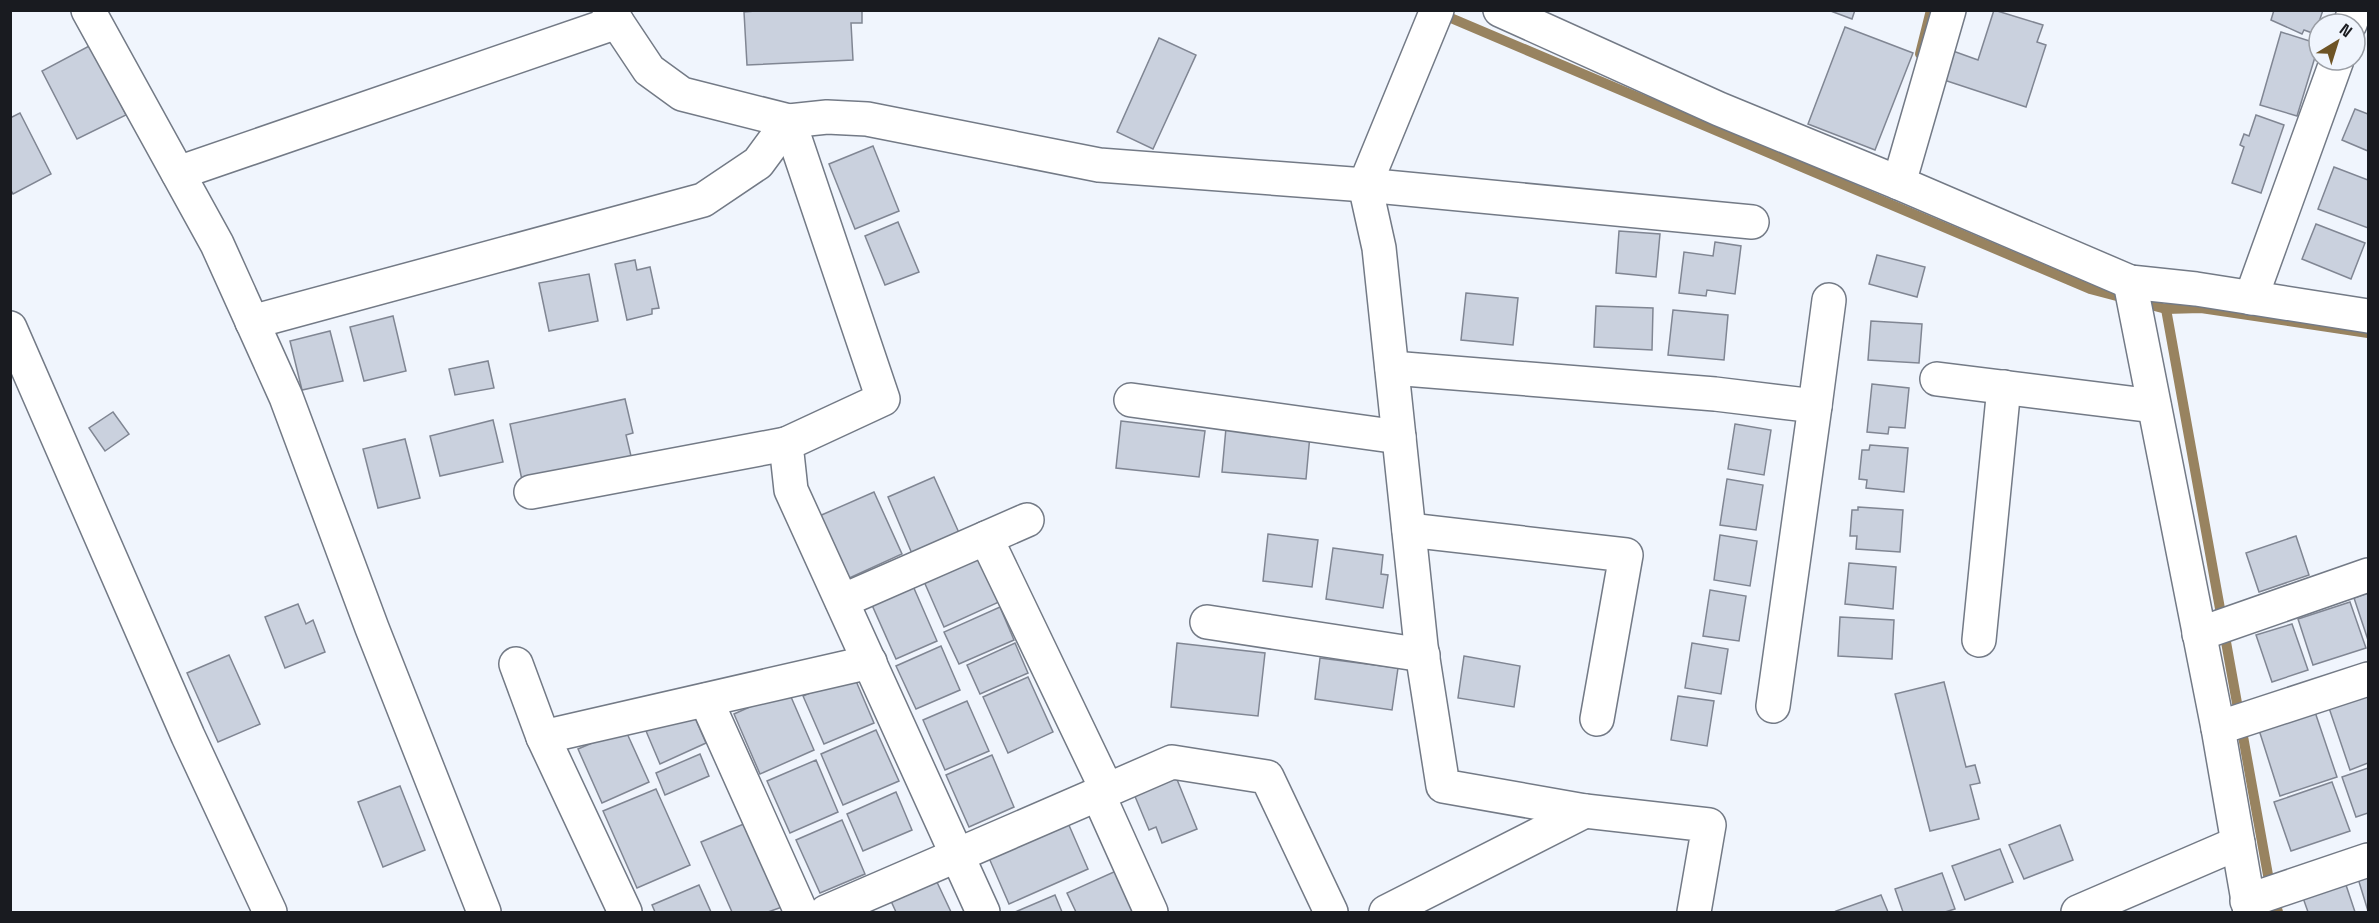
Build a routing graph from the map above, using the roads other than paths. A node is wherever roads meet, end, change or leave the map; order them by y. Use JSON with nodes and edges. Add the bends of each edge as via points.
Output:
{"nodes":[{"id":1,"x":88,"y":10,"type":"edge"},
{"id":2,"x":1500,"y":10,"type":"edge"},
{"id":3,"x":1949,"y":10,"type":"edge"},
{"id":4,"x":613,"y":16,"type":"edge"},
{"id":5,"x":1435,"y":16,"type":"edge"},
{"id":6,"x":2333,"y":72,"type":"edge"},
{"id":7,"x":789,"y":121,"type":"junction"},
{"id":8,"x":178,"y":173,"type":"junction"},
{"id":9,"x":1899,"y":183,"type":"junction"},
{"id":10,"x":1365,"y":185,"type":"junction"},
{"id":11,"x":1752,"y":222,"type":"dead end"},
{"id":12,"x":2130,"y":284,"type":"junction"},
{"id":13,"x":2250,"y":298,"type":"junction"},
{"id":14,"x":1829,"y":300,"type":"dead end"},
{"id":15,"x":2368,"y":316,"type":"edge"},
{"id":16,"x":252,"y":322,"type":"junction"},
{"id":17,"x":10,"y":328,"type":"edge"},
{"id":18,"x":1392,"y":368,"type":"junction"},
{"id":19,"x":1937,"y":379,"type":"dead end"},
{"id":20,"x":2004,"y":387,"type":"junction"},
{"id":21,"x":1131,"y":400,"type":"dead end"},
{"id":22,"x":1815,"y":406,"type":"junction"},
{"id":23,"x":2154,"y":406,"type":"junction"},
{"id":24,"x":1399,"y":437,"type":"junction"},
{"id":25,"x":786,"y":444,"type":"junction"},
{"id":26,"x":531,"y":492,"type":"dead end"},
{"id":27,"x":1028,"y":520,"type":"dead end"},
{"id":28,"x":1409,"y":530,"type":"junction"},
{"id":29,"x":986,"y":538,"type":"junction"},
{"id":30,"x":2368,"y":575,"type":"edge"},
{"id":31,"x":842,"y":601,"type":"junction"},
{"id":32,"x":1207,"y":622,"type":"dead end"},
{"id":33,"x":2200,"y":634,"type":"junction"},
{"id":34,"x":1979,"y":640,"type":"dead end"},
{"id":35,"x":1422,"y":656,"type":"junction"},
{"id":36,"x":870,"y":662,"type":"junction"},
{"id":37,"x":516,"y":664,"type":"dead end"},
{"id":38,"x":2368,"y":679,"type":"edge"},
{"id":39,"x":706,"y":700,"type":"junction"},
{"id":40,"x":1773,"y":706,"type":"dead end"},
{"id":41,"x":1597,"y":719,"type":"dead end"},
{"id":42,"x":2219,"y":728,"type":"junction"},
{"id":43,"x":543,"y":737,"type":"junction"},
{"id":44,"x":1102,"y":792,"type":"junction"},
{"id":45,"x":1586,"y":811,"type":"junction"},
{"id":46,"x":2238,"y":843,"type":"junction"},
{"id":47,"x":958,"y":855,"type":"junction"},
{"id":48,"x":2368,"y":860,"type":"edge"},
{"id":49,"x":2249,"y":904,"type":"edge"},
{"id":50,"x":270,"y":912,"type":"edge"},
{"id":51,"x":484,"y":912,"type":"edge"},
{"id":52,"x":625,"y":912,"type":"edge"},
{"id":53,"x":801,"y":912,"type":"edge"},
{"id":54,"x":826,"y":912,"type":"edge"},
{"id":55,"x":983,"y":912,"type":"edge"},
{"id":56,"x":1151,"y":912,"type":"edge"},
{"id":57,"x":1331,"y":912,"type":"edge"},
{"id":58,"x":1386,"y":912,"type":"edge"},
{"id":59,"x":1694,"y":912,"type":"edge"},
{"id":60,"x":2078,"y":912,"type":"edge"}],
"edges":[{"from":1,"to":8,"type":"street"},
{"from":2,"to":9,"type":"street","via":[[1719,109]]},
{"from":3,"to":9,"type":"street"},
{"from":4,"to":7,"type":"street","via":[[649,70],[681,94]]},
{"from":4,"to":8,"type":"street"},
{"from":5,"to":10,"type":"street"},
{"from":6,"to":13,"type":"street"},
{"from":7,"to":10,"type":"street","via":[[827,117],[867,119],[1100,165]]},
{"from":7,"to":16,"type":"street","via":[[758,164],[703,200]]},
{"from":7,"to":25,"type":"street","via":[[883,399]]},
{"from":8,"to":16,"type":"street","via":[[217,244]]},
{"from":9,"to":12,"type":"street"},
{"from":10,"to":11,"type":"street"},
{"from":10,"to":18,"type":"street","via":[[1379,248]]},
{"from":12,"to":13,"type":"street"},
{"from":12,"to":23,"type":"street"},
{"from":13,"to":15,"type":"street"},
{"from":14,"to":22,"type":"street"},
{"from":16,"to":51,"type":"street","via":[[286,397]]},
{"from":17,"to":50,"type":"street","via":[[188,736]]},
{"from":18,"to":22,"type":"street"},
{"from":18,"to":24,"type":"street"},
{"from":19,"to":20,"type":"street"},
{"from":20,"to":23,"type":"street"},
{"from":20,"to":34,"type":"street"},
{"from":21,"to":24,"type":"street"},
{"from":22,"to":40,"type":"street"},
{"from":23,"to":33,"type":"street"},
{"from":24,"to":28,"type":"street"},
{"from":25,"to":26,"type":"street"},
{"from":25,"to":31,"type":"street","via":[[791,490]]},
{"from":27,"to":29,"type":"street"},
{"from":28,"to":35,"type":"street"},
{"from":28,"to":41,"type":"street","via":[[1626,555]]},
{"from":29,"to":31,"type":"street"},
{"from":29,"to":44,"type":"street"},
{"from":30,"to":33,"type":"street"},
{"from":31,"to":36,"type":"street"},
{"from":32,"to":35,"type":"street"},
{"from":33,"to":42,"type":"street"},
{"from":35,"to":45,"type":"street","via":[[1443,786]]},
{"from":36,"to":39,"type":"street"},
{"from":36,"to":47,"type":"street"},
{"from":37,"to":43,"type":"street"},
{"from":38,"to":42,"type":"street"},
{"from":39,"to":43,"type":"street"},
{"from":39,"to":53,"type":"street"},
{"from":42,"to":46,"type":"street"},
{"from":43,"to":52,"type":"street"},
{"from":44,"to":47,"type":"street"},
{"from":44,"to":56,"type":"street"},
{"from":44,"to":57,"type":"street","via":[[1172,762],[1267,777]]},
{"from":45,"to":58,"type":"street"},
{"from":45,"to":59,"type":"street","via":[[1709,825]]},
{"from":46,"to":49,"type":"street"},
{"from":46,"to":60,"type":"street"},
{"from":47,"to":54,"type":"street"},
{"from":47,"to":55,"type":"street"},
{"from":48,"to":49,"type":"street"}]}
